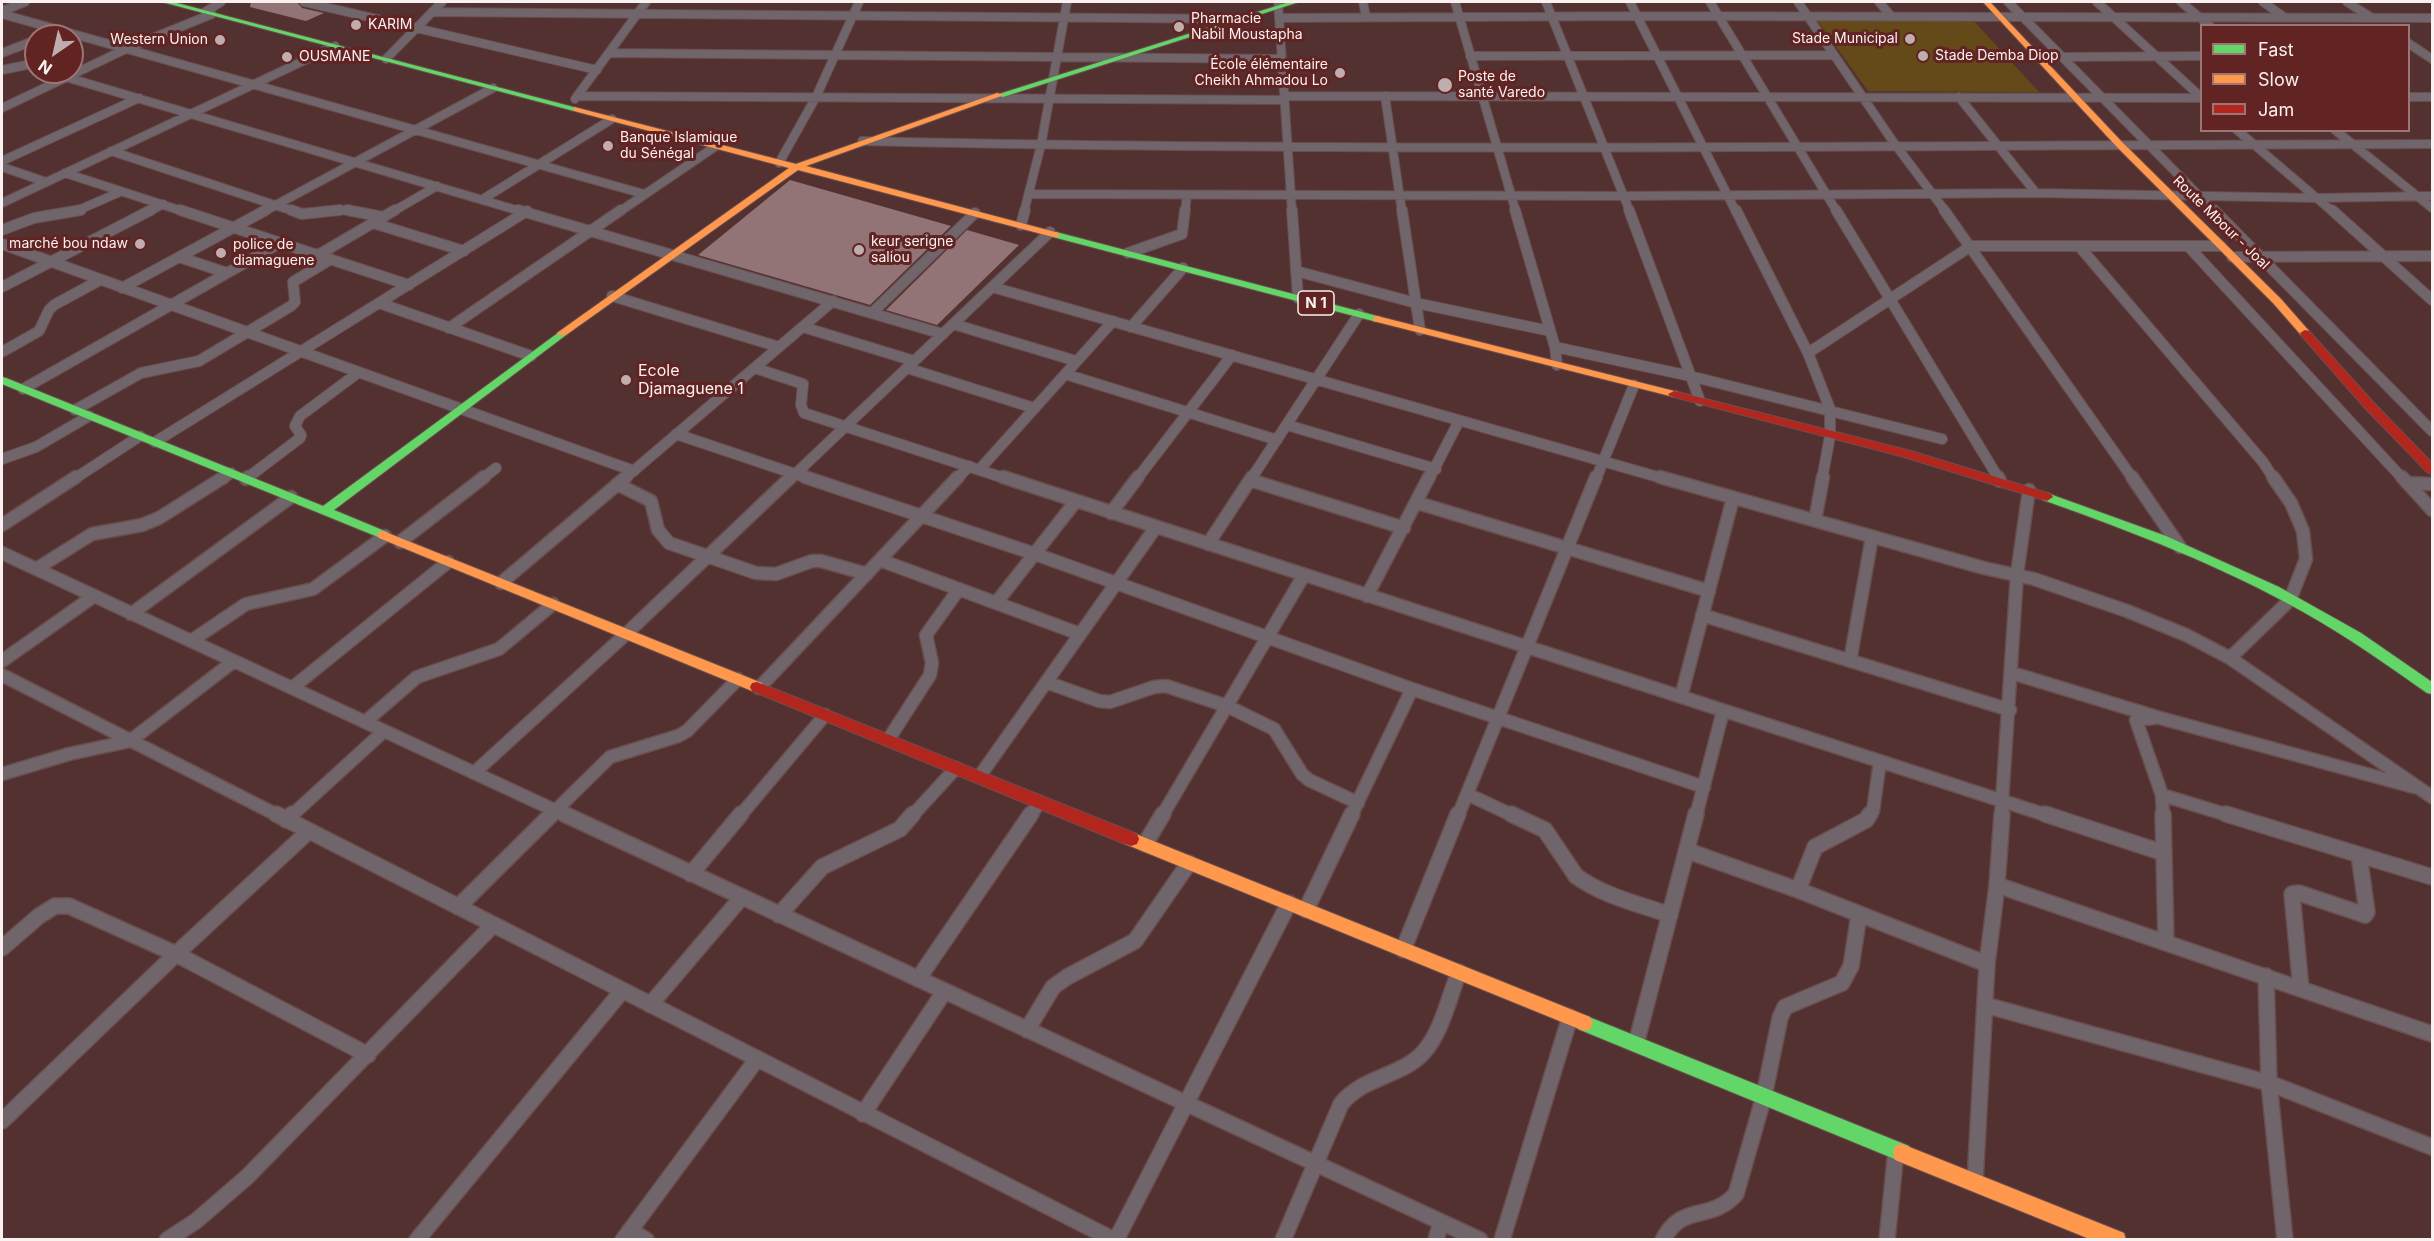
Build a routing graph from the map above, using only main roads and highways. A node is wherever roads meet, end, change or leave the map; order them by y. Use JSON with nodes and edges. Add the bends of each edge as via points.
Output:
{"nodes":[{"id":1,"x":166,"y":2,"type":"edge"},
{"id":2,"x":1295,"y":2,"type":"edge"},
{"id":3,"x":1986,"y":2,"type":"edge"},
{"id":4,"x":1279,"y":9,"type":"edge"},
{"id":5,"x":796,"y":167,"type":"junction"},
{"id":6,"x":9,"y":385,"type":"edge"},
{"id":7,"x":2433,"y":470,"type":"edge"},
{"id":8,"x":324,"y":511,"type":"junction"},
{"id":9,"x":2433,"y":689,"type":"edge"},
{"id":10,"x":2113,"y":1239,"type":"edge"}],
"edges":[{"from":1,"to":5,"type":"main road","number":"N 1","via":[[493,88],[573,102],[612,119]]},
{"from":2,"to":4,"type":"main road"},
{"from":3,"to":7,"type":"main road","name":"Route Mbour - Joal","via":[[2169,196],[2277,301]]},
{"from":4,"to":5,"type":"main road","via":[[987,99]]},
{"from":5,"to":8,"type":"main road","via":[[612,296]]},
{"from":5,"to":9,"type":"main road","number":"N 1","via":[[1907,454],[2029,490],[2131,526],[2290,600],[2345,630]]},
{"from":6,"to":8,"type":"main road"},
{"from":8,"to":10,"type":"main road"}]}
